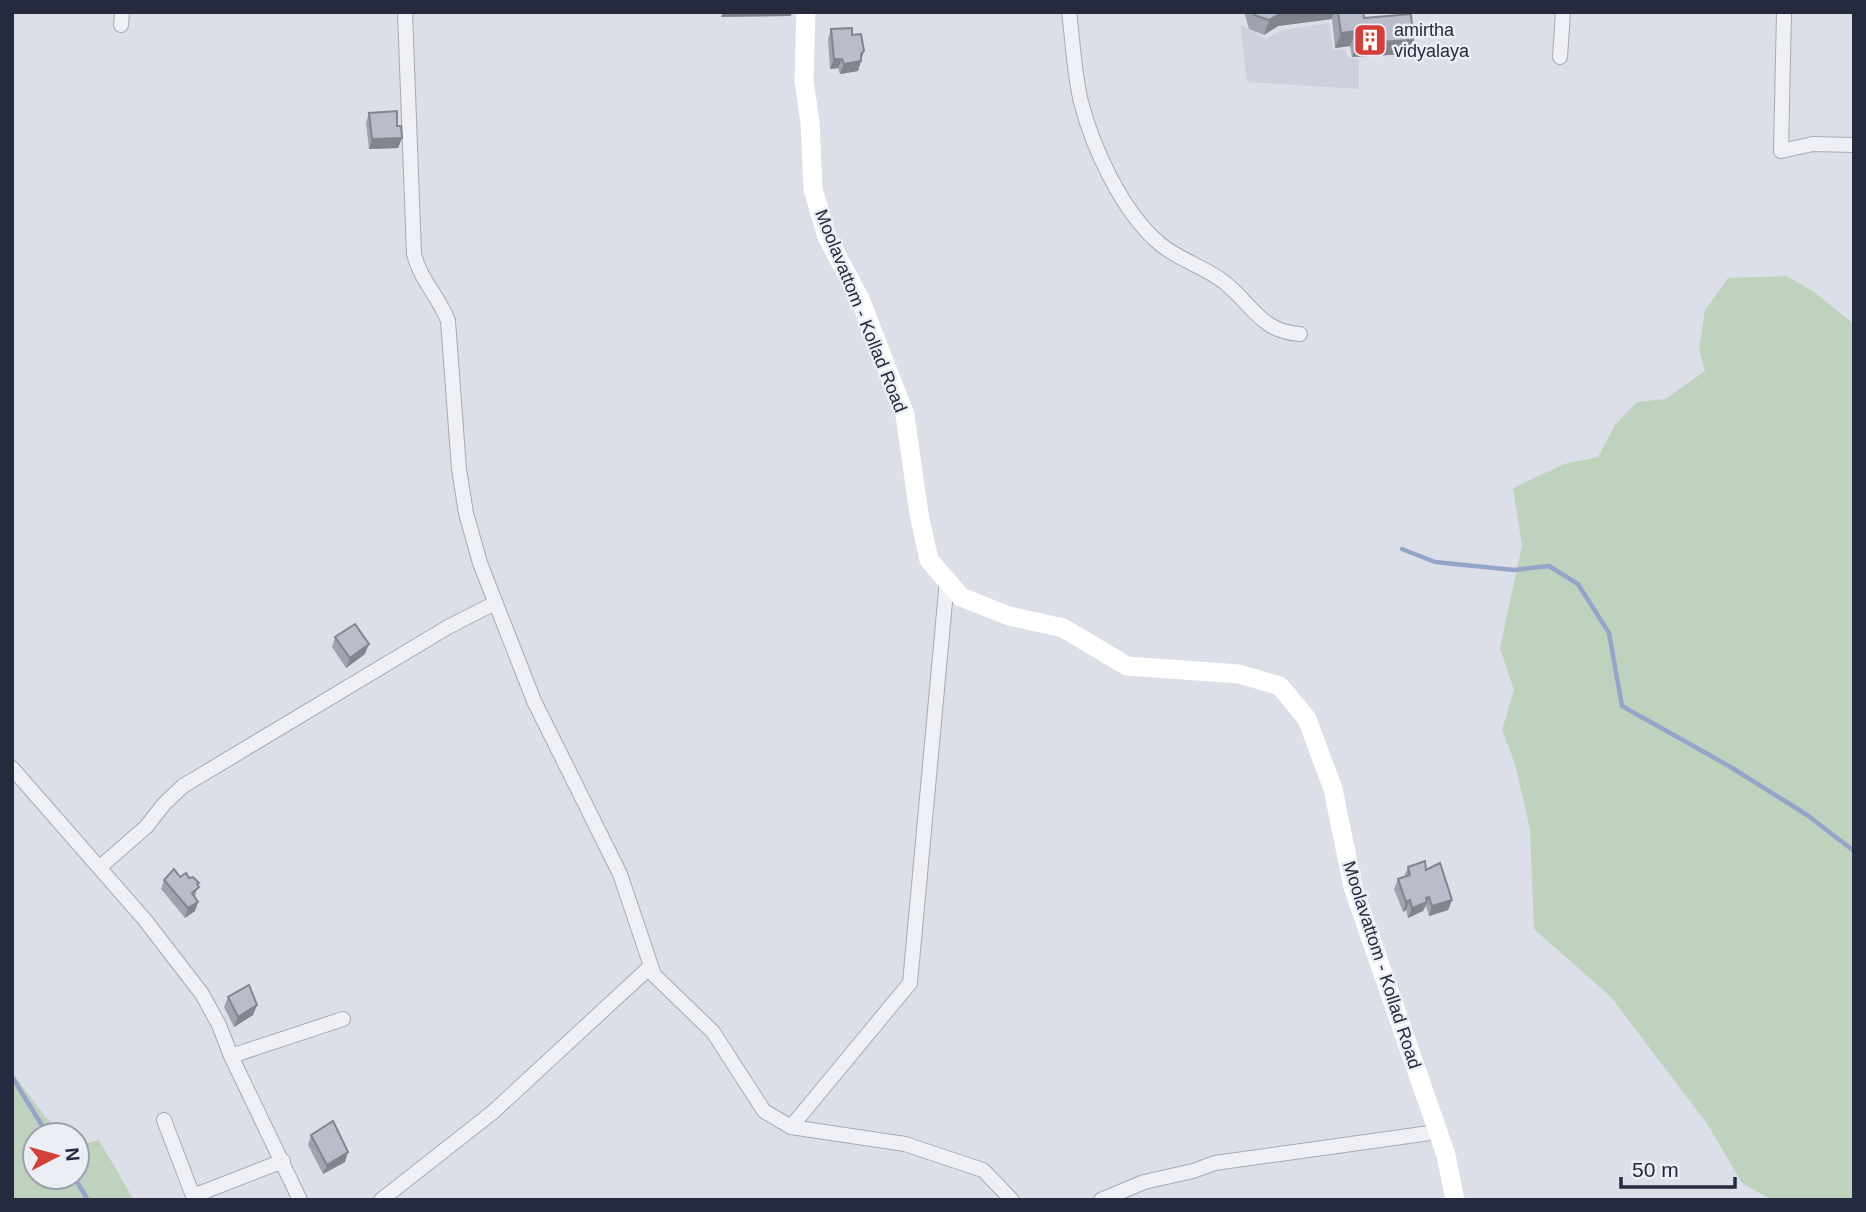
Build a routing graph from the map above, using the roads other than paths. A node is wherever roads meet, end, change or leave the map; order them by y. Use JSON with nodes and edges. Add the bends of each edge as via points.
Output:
{"nodes":[{"id":1,"x":405,"y":12,"type":"edge"},
{"id":2,"x":806,"y":12,"type":"edge"},
{"id":3,"x":1069,"y":12,"type":"edge"},
{"id":4,"x":1563,"y":12,"type":"edge"},
{"id":5,"x":1784,"y":12,"type":"edge"},
{"id":6,"x":1560,"y":57,"type":"dead end"},
{"id":7,"x":1854,"y":145,"type":"edge"},
{"id":8,"x":1300,"y":334,"type":"dead end"},
{"id":9,"x":947,"y":580,"type":"junction"},
{"id":10,"x":495,"y":603,"type":"junction"},
{"id":11,"x":12,"y":768,"type":"edge"},
{"id":12,"x":100,"y":867,"type":"junction"},
{"id":13,"x":651,"y":966,"type":"junction"},
{"id":14,"x":343,"y":1019,"type":"dead end"},
{"id":15,"x":231,"y":1056,"type":"junction"},
{"id":16,"x":164,"y":1120,"type":"dead end"},
{"id":17,"x":791,"y":1127,"type":"junction"},
{"id":18,"x":1437,"y":1132,"type":"junction"},
{"id":19,"x":283,"y":1161,"type":"junction"},
{"id":20,"x":300,"y":1200,"type":"edge"},
{"id":21,"x":381,"y":1200,"type":"edge"},
{"id":22,"x":1012,"y":1200,"type":"edge"},
{"id":23,"x":1101,"y":1200,"type":"edge"},
{"id":24,"x":1455,"y":1200,"type":"edge"}],
"edges":[{"from":1,"to":10,"type":"street","via":[[414,254],[448,321],[459,469],[471,536]]},
{"from":2,"to":9,"type":"main road","name":"Moolavattom - Kollad Road","via":[[804,81],[813,188],[827,237],[860,299],[905,415],[929,559]]},
{"from":3,"to":8,"type":"street","via":[[1081,102],[1100,154],[1133,218],[1161,245],[1220,279],[1267,326]]},
{"from":4,"to":6,"type":"street"},
{"from":5,"to":7,"type":"street","via":[[1781,151],[1812,144]]},
{"from":9,"to":17,"type":"street","via":[[910,983]]},
{"from":9,"to":18,"type":"main road","name":"Moolavattom - Kollad Road","via":[[961,597],[1009,616],[1063,628],[1127,666],[1238,674],[1280,686],[1307,719],[1333,789],[1353,887]]},
{"from":10,"to":12,"type":"street","via":[[183,786],[146,827]]},
{"from":10,"to":13,"type":"street","via":[[534,701],[620,874]]},
{"from":11,"to":12,"type":"street"},
{"from":12,"to":15,"type":"street","via":[[202,994]]},
{"from":13,"to":17,"type":"street","via":[[654,975],[713,1032],[764,1111]]},
{"from":13,"to":21,"type":"street","via":[[493,1112]]},
{"from":14,"to":15,"type":"street"},
{"from":15,"to":19,"type":"street"},
{"from":16,"to":19,"type":"street","via":[[194,1196]]},
{"from":17,"to":22,"type":"street","via":[[905,1144],[983,1170]]},
{"from":18,"to":23,"type":"street","via":[[1215,1163],[1144,1182]]},
{"from":18,"to":24,"type":"main road","name":"Moolavattom - Kollad Road"},
{"from":19,"to":20,"type":"street"}]}
